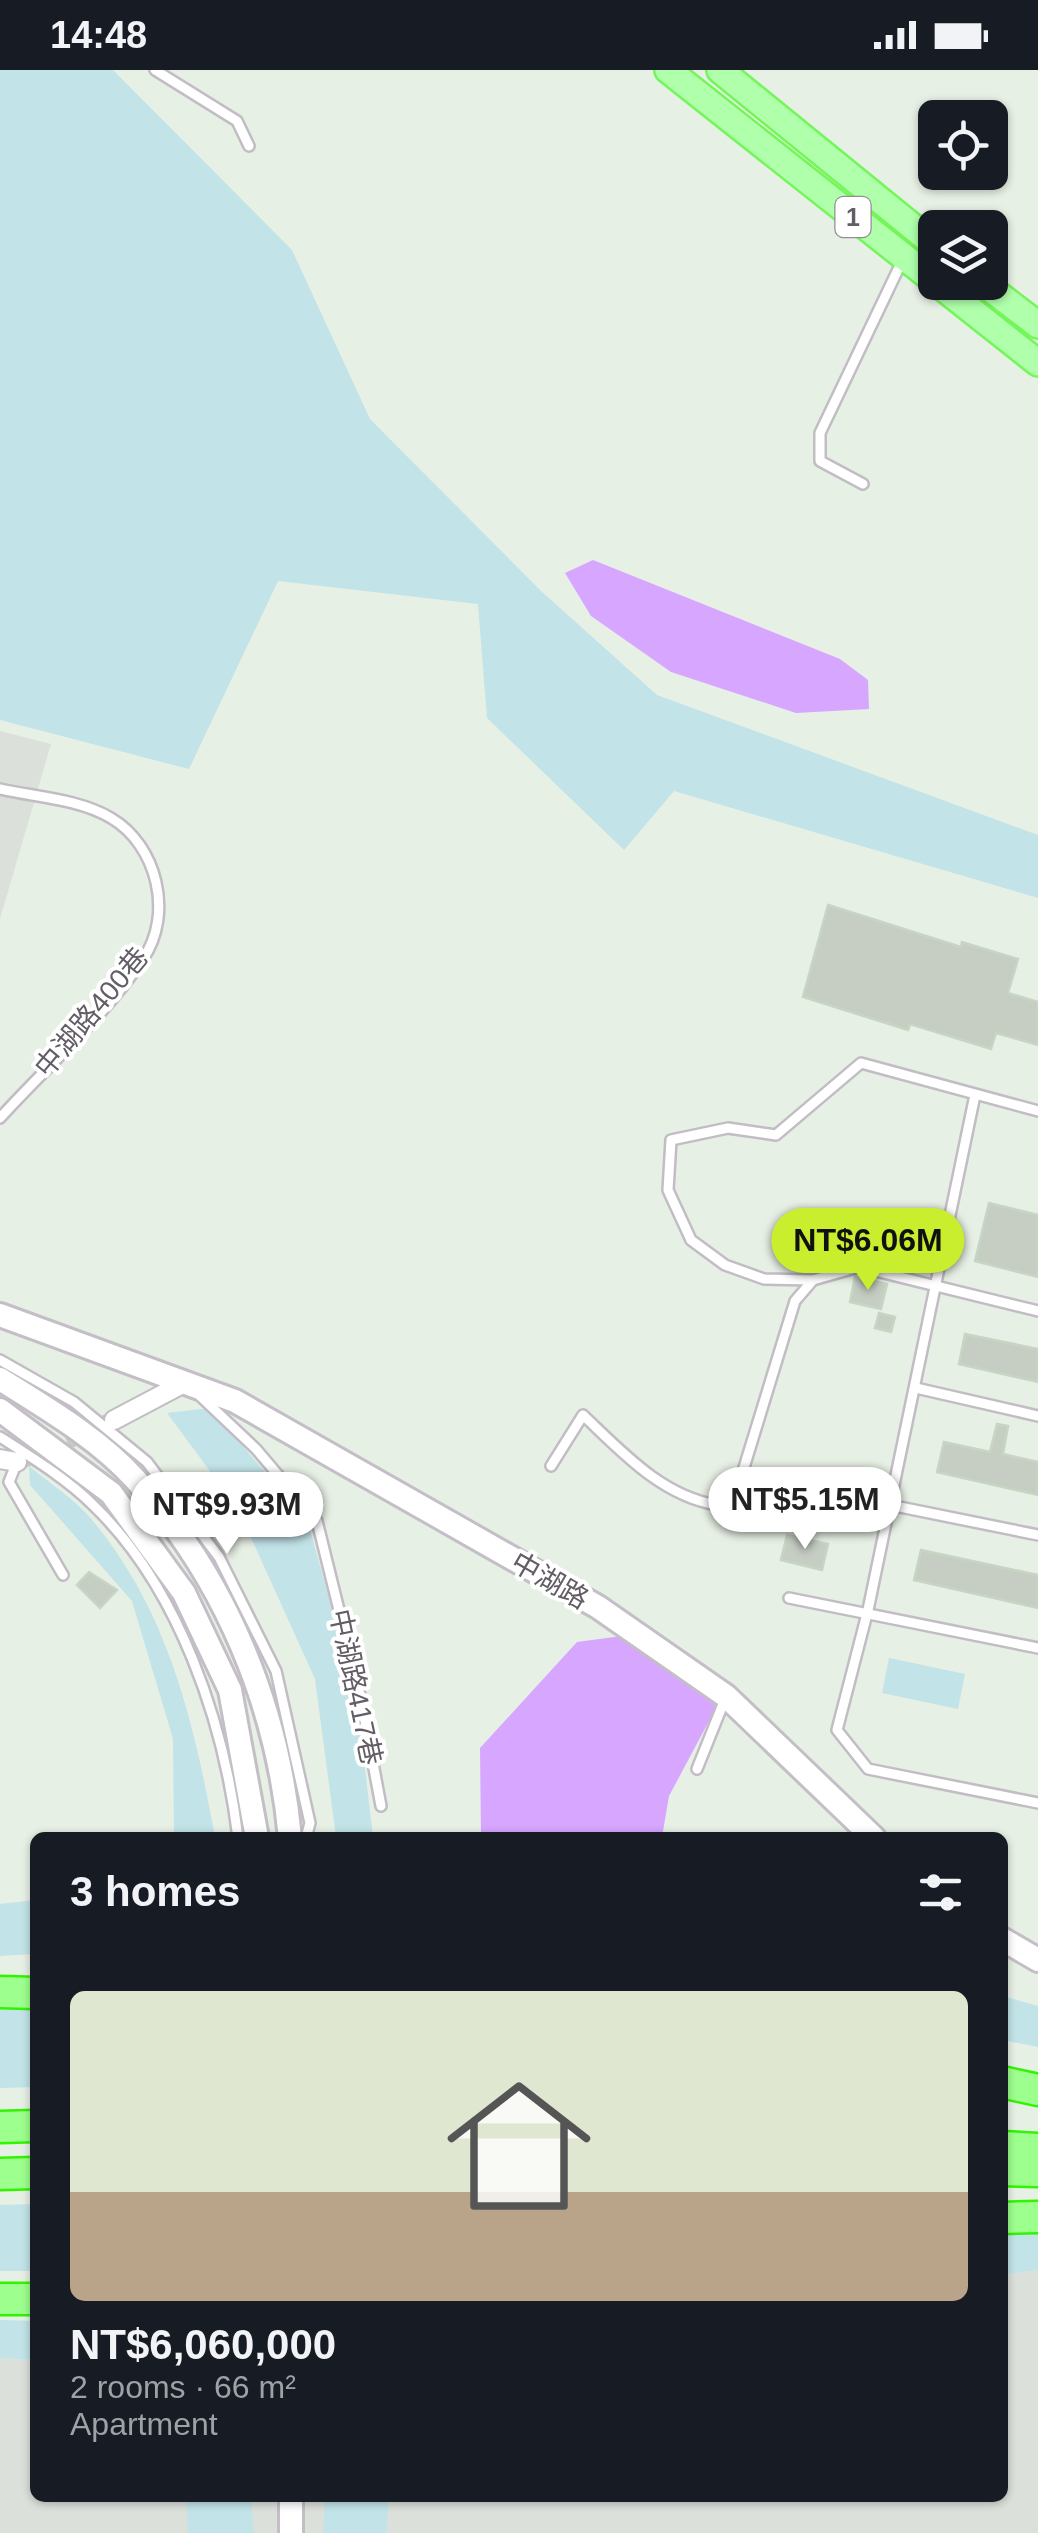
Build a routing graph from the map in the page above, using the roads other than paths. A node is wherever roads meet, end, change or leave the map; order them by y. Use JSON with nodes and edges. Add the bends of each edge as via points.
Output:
{"nodes":[{"id":1,"x":155,"y":70,"type":"edge"},
{"id":2,"x":668,"y":70,"type":"edge"},
{"id":3,"x":720,"y":70,"type":"edge"},
{"id":4,"x":249,"y":146,"type":"dead end"},
{"id":5,"x":918,"y":231,"type":"edge"},
{"id":6,"x":904,"y":257,"type":"junction"},
{"id":7,"x":1005,"y":300,"type":"edge"},
{"id":8,"x":1038,"y":325,"type":"edge"},
{"id":9,"x":1038,"y":363,"type":"edge"},
{"id":10,"x":863,"y":484,"type":"dead end"},
{"id":11,"x":0,"y":789,"type":"edge"},
{"id":12,"x":975,"y":1095,"type":"junction"},
{"id":13,"x":1038,"y":1111,"type":"edge"},
{"id":14,"x":0,"y":1121,"type":"edge"},
{"id":15,"x":813,"y":1280,"type":"junction"},
{"id":16,"x":937,"y":1288,"type":"junction"},
{"id":17,"x":1038,"y":1311,"type":"edge"},
{"id":18,"x":0,"y":1314,"type":"edge"},
{"id":19,"x":0,"y":1360,"type":"edge"},
{"id":20,"x":0,"y":1380,"type":"edge"},
{"id":21,"x":186,"y":1382,"type":"junction"},
{"id":22,"x":916,"y":1388,"type":"junction"},
{"id":23,"x":0,"y":1410,"type":"edge"},
{"id":24,"x":1038,"y":1416,"type":"edge"},
{"id":25,"x":114,"y":1420,"type":"tunnel mouth"},
{"id":26,"x":0,"y":1437,"type":"edge"},
{"id":27,"x":8,"y":1460,"type":"edge"},
{"id":28,"x":551,"y":1466,"type":"dead end"},
{"id":29,"x":890,"y":1505,"type":"junction"},
{"id":30,"x":1038,"y":1535,"type":"edge"},
{"id":31,"x":63,"y":1575,"type":"dead end"},
{"id":32,"x":789,"y":1598,"type":"dead end"},
{"id":33,"x":868,"y":1610,"type":"junction"},
{"id":34,"x":1038,"y":1648,"type":"edge"},
{"id":35,"x":726,"y":1696,"type":"junction"},
{"id":36,"x":697,"y":1769,"type":"dead end"},
{"id":37,"x":1038,"y":1804,"type":"edge"},
{"id":38,"x":381,"y":1806,"type":"dead end"},
{"id":39,"x":237,"y":1832,"type":"edge"},
{"id":40,"x":255,"y":1832,"type":"edge"},
{"id":41,"x":290,"y":1832,"type":"edge"},
{"id":42,"x":308,"y":1832,"type":"edge"},
{"id":43,"x":868,"y":1832,"type":"edge"},
{"id":44,"x":1008,"y":1942,"type":"edge"},
{"id":45,"x":1038,"y":1960,"type":"edge"},
{"id":46,"x":0,"y":1992,"type":"edge"},
{"id":47,"x":30,"y":1993,"type":"edge"},
{"id":48,"x":1008,"y":2083,"type":"edge"},
{"id":49,"x":1038,"y":2090,"type":"edge"},
{"id":50,"x":30,"y":2126,"type":"edge"},
{"id":51,"x":0,"y":2127,"type":"edge"},
{"id":52,"x":1008,"y":2148,"type":"edge"},
{"id":53,"x":1038,"y":2150,"type":"edge"},
{"id":54,"x":1008,"y":2170,"type":"edge"},
{"id":55,"x":1038,"y":2171,"type":"edge"},
{"id":56,"x":30,"y":2173,"type":"edge"},
{"id":57,"x":0,"y":2174,"type":"edge"},
{"id":58,"x":1008,"y":2218,"type":"edge"},
{"id":59,"x":1038,"y":2218,"type":"edge"},
{"id":60,"x":0,"y":2299,"type":"edge"},
{"id":61,"x":30,"y":2299,"type":"edge"},
{"id":62,"x":291,"y":2502,"type":"edge"},
{"id":63,"x":291,"y":2533,"type":"edge"}],
"edges":[{"from":1,"to":4,"type":"lane","via":[[236,122]]},
{"from":2,"to":6,"type":"main road","number":"1"},
{"from":3,"to":5,"type":"main road","number":"1"},
{"from":6,"to":9,"type":"main road","number":"1"},
{"from":6,"to":10,"type":"lane","via":[[820,433],[820,462]]},
{"from":7,"to":8,"type":"main road"},
{"from":11,"to":14,"type":"lane","name":"中湖路400巷","via":[[112,818],[137,840],[154,870],[160,912],[146,956]]},
{"from":12,"to":13,"type":"lane"},
{"from":12,"to":15,"type":"lane","via":[[861,1063],[776,1135],[728,1128],[670,1140],[668,1190],[691,1240],[724,1265],[764,1279]]},
{"from":12,"to":16,"type":"lane"},
{"from":15,"to":16,"type":"lane","via":[[859,1267]]},
{"from":15,"to":28,"type":"lane","via":[[795,1301],[740,1484],[717,1505],[688,1500],[646,1472],[584,1415]]},
{"from":16,"to":17,"type":"lane"},
{"from":16,"to":22,"type":"lane"},
{"from":18,"to":21,"type":"street","name":"中湖路"},
{"from":19,"to":42,"type":"lane","via":[[74,1402],[147,1462],[219,1557],[276,1670]]},
{"from":20,"to":41,"type":"street","via":[[60,1417],[134,1478],[209,1577],[260,1684]]},
{"from":21,"to":25,"type":"street"},
{"from":21,"to":35,"type":"street","name":"中湖路","via":[[235,1402],[598,1607]]},
{"from":21,"to":38,"type":"lane","name":"中湖路417巷","via":[[318,1521]]},
{"from":22,"to":24,"type":"lane"},
{"from":22,"to":29,"type":"lane"},
{"from":23,"to":40,"type":"street","via":[[111,1493],[184,1594],[230,1690]]},
{"from":26,"to":39,"type":"lane","via":[[94,1505],[165,1601],[209,1698]]},
{"from":27,"to":31,"type":"lane","via":[[9,1482]]},
{"from":29,"to":30,"type":"lane"},
{"from":29,"to":33,"type":"lane"},
{"from":32,"to":33,"type":"lane"},
{"from":33,"to":34,"type":"lane"},
{"from":33,"to":37,"type":"lane","via":[[838,1730],[868,1769]]},
{"from":35,"to":36,"type":"lane"},
{"from":35,"to":43,"type":"street","name":"中湖路"},
{"from":44,"to":45,"type":"street"},
{"from":46,"to":47,"type":"highway"},
{"from":48,"to":49,"type":"highway"},
{"from":50,"to":51,"type":"highway"},
{"from":52,"to":53,"type":"highway"},
{"from":54,"to":55,"type":"highway"},
{"from":56,"to":57,"type":"highway"},
{"from":58,"to":59,"type":"highway"},
{"from":60,"to":61,"type":"highway"},
{"from":62,"to":63,"type":"street"}]}
